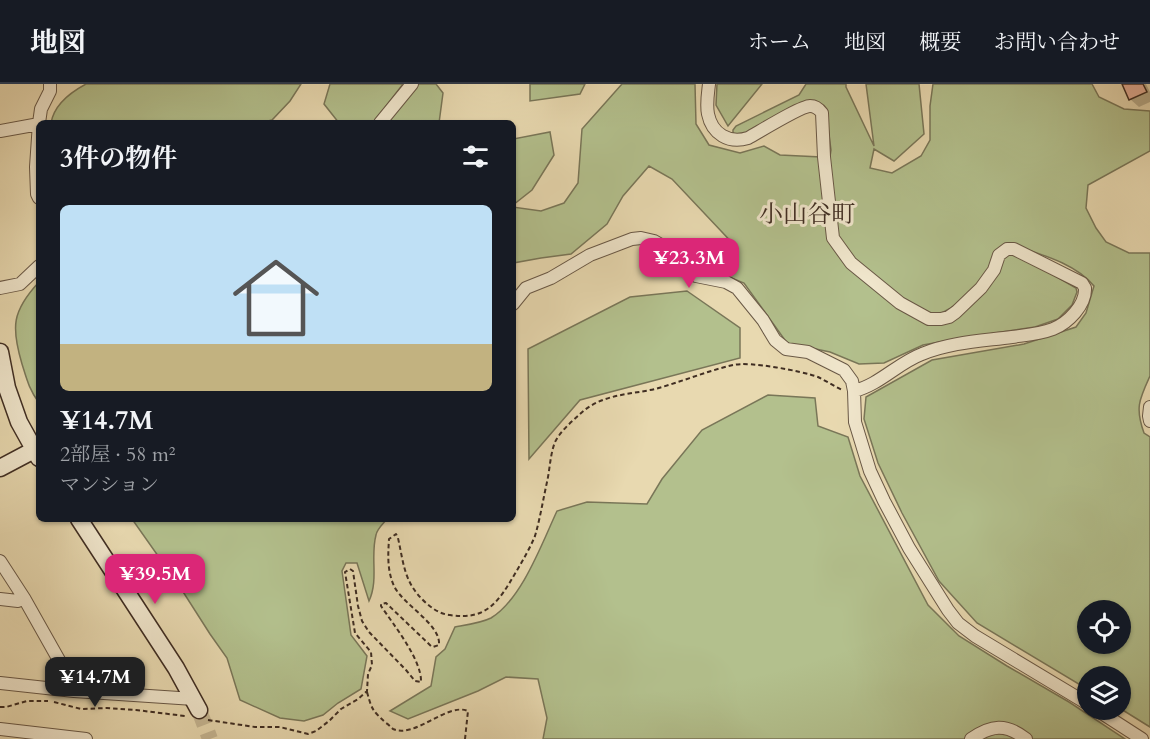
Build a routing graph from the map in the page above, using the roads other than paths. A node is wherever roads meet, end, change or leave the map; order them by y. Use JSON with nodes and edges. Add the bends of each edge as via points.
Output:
{"nodes":[{"id":1,"x":50,"y":84,"type":"edge"},
{"id":2,"x":412,"y":84,"type":"edge"},
{"id":3,"x":709,"y":84,"type":"edge"},
{"id":4,"x":39,"y":120,"type":"edge"},
{"id":5,"x":382,"y":120,"type":"edge"},
{"id":6,"x":36,"y":124,"type":"edge"},
{"id":7,"x":0,"y":131,"type":"edge"},
{"id":8,"x":36,"y":269,"type":"edge"},
{"id":9,"x":0,"y":288,"type":"edge"},
{"id":10,"x":516,"y":300,"type":"edge"},
{"id":11,"x":0,"y":352,"type":"edge"},
{"id":12,"x":854,"y":391,"type":"junction"},
{"id":13,"x":1150,"y":408,"type":"edge"},
{"id":14,"x":1150,"y":421,"type":"edge"},
{"id":15,"x":36,"y":452,"type":"edge"},
{"id":16,"x":36,"y":454,"type":"edge"},
{"id":17,"x":0,"y":468,"type":"edge"},
{"id":18,"x":81,"y":522,"type":"edge"},
{"id":19,"x":0,"y":561,"type":"edge"},
{"id":20,"x":24,"y":598,"type":"junction"},
{"id":21,"x":0,"y":599,"type":"edge"},
{"id":22,"x":0,"y":683,"type":"edge"},
{"id":23,"x":74,"y":691,"type":"junction"},
{"id":24,"x":1077,"y":697,"type":"edge"},
{"id":25,"x":197,"y":711,"type":"joint"},
{"id":26,"x":1112,"y":720,"type":"edge"},
{"id":27,"x":0,"y":729,"type":"edge"},
{"id":28,"x":15,"y":735,"type":"edge"},
{"id":29,"x":86,"y":739,"type":"edge"},
{"id":30,"x":971,"y":739,"type":"edge"},
{"id":31,"x":1026,"y":739,"type":"edge"},
{"id":32,"x":1142,"y":739,"type":"edge"}],
"edges":[{"from":1,"to":4,"type":"street"},
{"from":2,"to":5,"type":"street"},
{"from":3,"to":12,"type":"street","via":[[708,113],[714,127],[727,139],[748,138],[803,107],[820,110],[833,238],[852,263],[882,289],[928,319],[949,316],[970,300],[1007,249],[1014,249],[1085,288],[1084,300],[1070,318],[1054,329],[921,354]]},
{"from":6,"to":7,"type":"street"},
{"from":8,"to":9,"type":"street","via":[[20,284]]},
{"from":10,"to":12,"type":"street","via":[[526,288],[590,255],[632,239],[654,241],[696,276],[737,288],[775,340],[786,349],[808,352],[844,370]]},
{"from":11,"to":15,"type":"street","via":[[18,422]]},
{"from":12,"to":24,"type":"street","via":[[855,422],[870,471],[909,548],[948,610],[975,636]]},
{"from":13,"to":14,"type":"street"},
{"from":16,"to":17,"type":"street"},
{"from":18,"to":25,"type":"street","via":[[176,668]]},
{"from":19,"to":20,"type":"street"},
{"from":20,"to":21,"type":"street"},
{"from":20,"to":23,"type":"street"},
{"from":22,"to":23,"type":"street"},
{"from":23,"to":25,"type":"street"},
{"from":26,"to":32,"type":"street"},
{"from":27,"to":28,"type":"street"},
{"from":28,"to":29,"type":"street"},
{"from":30,"to":31,"type":"street","via":[[995,727],[1017,732]]}]}
